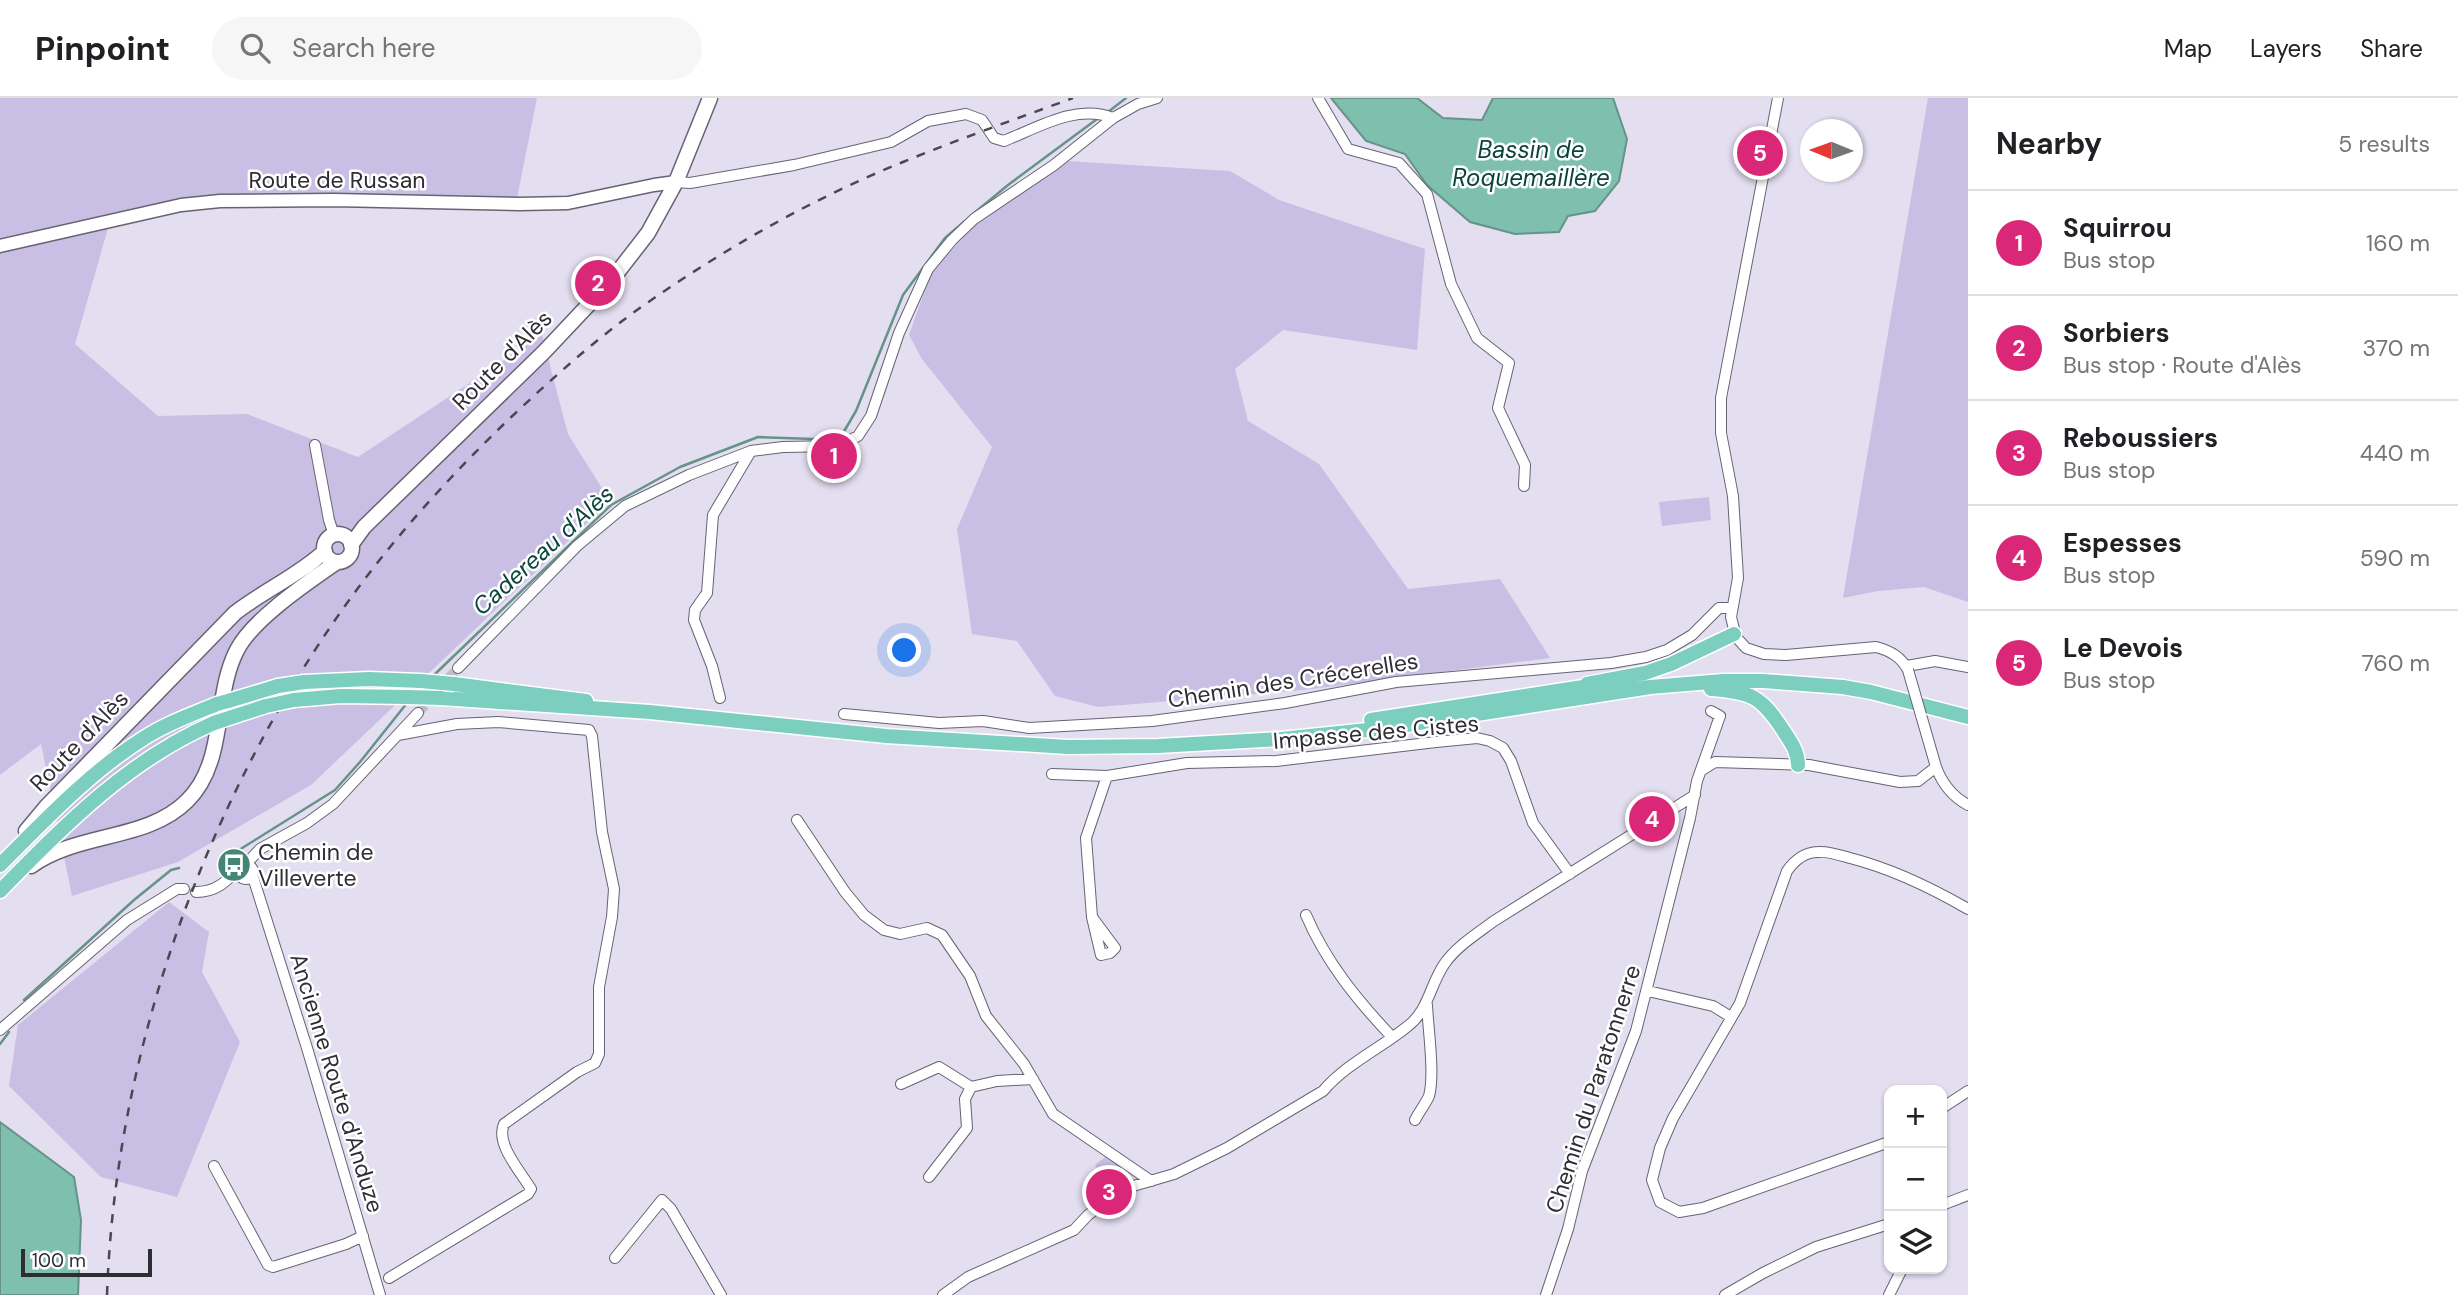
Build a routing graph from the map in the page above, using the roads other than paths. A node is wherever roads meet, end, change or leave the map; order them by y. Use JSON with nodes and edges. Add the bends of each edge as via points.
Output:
{"nodes":[{"id":1,"x":710,"y":98,"type":"edge"},
{"id":2,"x":1157,"y":98,"type":"edge"},
{"id":3,"x":1318,"y":98,"type":"edge"},
{"id":4,"x":1777,"y":98,"type":"edge"},
{"id":5,"x":1113,"y":118,"type":"junction"},
{"id":6,"x":676,"y":183,"type":"junction"},
{"id":7,"x":0,"y":246,"type":"edge"},
{"id":8,"x":315,"y":445,"type":"dead end"},
{"id":9,"x":751,"y":451,"type":"junction"},
{"id":10,"x":1524,"y":486,"type":"dead end"},
{"id":11,"x":343,"y":539,"type":"junction"},
{"id":12,"x":325,"y":551,"type":"junction"},
{"id":13,"x":337,"y":562,"type":"junction"},
{"id":14,"x":1732,"y":608,"type":"junction"},
{"id":15,"x":1734,"y":634,"type":"junction"},
{"id":16,"x":1968,"y":667,"type":"edge"},
{"id":17,"x":458,"y":668,"type":"tunnel mouth"},
{"id":18,"x":1907,"y":668,"type":"junction"},
{"id":19,"x":1650,"y":687,"type":"junction"},
{"id":20,"x":1569,"y":688,"type":"junction"},
{"id":21,"x":720,"y":698,"type":"dead end"},
{"id":22,"x":1968,"y":709,"type":"edge"},
{"id":23,"x":1711,"y":711,"type":"dead end"},
{"id":24,"x":650,"y":712,"type":"junction"},
{"id":25,"x":418,"y":713,"type":"tunnel mouth"},
{"id":26,"x":844,"y":714,"type":"dead end"},
{"id":27,"x":1968,"y":717,"type":"edge"},
{"id":28,"x":398,"y":735,"type":"junction"},
{"id":29,"x":1260,"y":738,"type":"junction"},
{"id":30,"x":1798,"y":765,"type":"junction"},
{"id":31,"x":1936,"y":767,"type":"junction"},
{"id":32,"x":1702,"y":770,"type":"junction"},
{"id":33,"x":1052,"y":774,"type":"dead end"},
{"id":34,"x":1107,"y":776,"type":"junction"},
{"id":35,"x":1695,"y":795,"type":"junction"},
{"id":36,"x":1968,"y":805,"type":"edge"},
{"id":37,"x":797,"y":820,"type":"dead end"},
{"id":38,"x":0,"y":863,"type":"edge"},
{"id":39,"x":248,"y":872,"type":"junction"},
{"id":40,"x":1570,"y":874,"type":"junction"},
{"id":41,"x":5,"y":886,"type":"edge"},
{"id":42,"x":184,"y":889,"type":"dead end"},
{"id":43,"x":196,"y":892,"type":"dead end"},
{"id":44,"x":1968,"y":909,"type":"edge"},
{"id":45,"x":1306,"y":915,"type":"dead end"},
{"id":46,"x":1092,"y":917,"type":"dead end"},
{"id":47,"x":1648,"y":991,"type":"junction"},
{"id":48,"x":1427,"y":1005,"type":"junction"},
{"id":49,"x":1731,"y":1017,"type":"junction"},
{"id":50,"x":0,"y":1030,"type":"edge"},
{"id":51,"x":1392,"y":1037,"type":"junction"},
{"id":52,"x":1033,"y":1079,"type":"junction"},
{"id":53,"x":901,"y":1084,"type":"dead end"},
{"id":54,"x":971,"y":1087,"type":"junction"},
{"id":55,"x":1968,"y":1091,"type":"edge"},
{"id":56,"x":1947,"y":1105,"type":"edge"},
{"id":57,"x":1415,"y":1120,"type":"dead end"},
{"id":58,"x":1884,"y":1144,"type":"edge"},
{"id":59,"x":214,"y":1166,"type":"dead end"},
{"id":60,"x":929,"y":1177,"type":"dead end"},
{"id":61,"x":1151,"y":1181,"type":"junction"},
{"id":62,"x":1968,"y":1195,"type":"edge"},
{"id":63,"x":1947,"y":1203,"type":"edge"},
{"id":64,"x":1884,"y":1226,"type":"edge"},
{"id":65,"x":363,"y":1236,"type":"junction"},
{"id":66,"x":615,"y":1258,"type":"dead end"},
{"id":67,"x":1900,"y":1274,"type":"edge"},
{"id":68,"x":389,"y":1278,"type":"dead end"},
{"id":69,"x":380,"y":1295,"type":"edge"},
{"id":70,"x":721,"y":1295,"type":"edge"},
{"id":71,"x":943,"y":1295,"type":"edge"},
{"id":72,"x":1546,"y":1295,"type":"edge"},
{"id":73,"x":1725,"y":1295,"type":"edge"},
{"id":74,"x":1889,"y":1295,"type":"edge"}],
"edges":[{"from":1,"to":6,"type":"main road","name":"Route d'Alès"},
{"from":2,"to":5,"type":"street"},
{"from":3,"to":10,"type":"street","via":[[1348,149],[1399,163],[1427,194],[1451,284],[1477,338],[1509,363],[1498,408],[1525,465]]},
{"from":4,"to":14,"type":"street","via":[[1721,398],[1738,578]]},
{"from":5,"to":6,"type":"street","via":[[1100,113],[1068,116],[1004,141],[994,138],[982,120],[966,114],[928,121],[891,142],[794,165]]},
{"from":5,"to":9,"type":"street","via":[[974,219],[928,269],[899,333],[871,416],[858,436],[829,448]]},
{"from":6,"to":7,"type":"street","name":"Route de Russan","via":[[568,202],[519,204],[207,202]]},
{"from":6,"to":11,"type":"main road","name":"Route d'Alès","via":[[648,233],[610,282],[364,527]]},
{"from":8,"to":11,"type":"street","via":[[329,520]]},
{"from":9,"to":17,"type":"street","via":[[625,506],[576,546]]},
{"from":9,"to":21,"type":"street","via":[[713,514],[707,593],[695,610],[694,620]]},
{"from":11,"to":12,"type":"main road","via":[[325,543]]},
{"from":11,"to":13,"type":"main road","via":[[348,557]]},
{"from":12,"to":13,"type":"main road"},
{"from":12,"to":38,"type":"main road","name":"Route d'Alès","via":[[234,613],[46,807]]},
{"from":13,"to":41,"type":"main road","via":[[242,642],[231,666],[205,772],[188,800],[156,822],[43,857]]},
{"from":14,"to":15,"type":"street"},
{"from":14,"to":26,"type":"street","name":"Chemin des Crécerelles","via":[[1719,608],[1692,635],[1646,657],[1396,681],[1285,703],[1152,721],[1028,727],[983,720],[939,723]]},
{"from":15,"to":18,"type":"street","via":[[1757,654],[1876,647],[1890,650]]},
{"from":15,"to":20,"type":"main road","via":[[1645,673]]},
{"from":16,"to":18,"type":"street","via":[[1935,661]]},
{"from":18,"to":31,"type":"street","bridge":true},
{"from":19,"to":27,"type":"main road","via":[[1736,681],[1807,684],[1871,692]]},
{"from":19,"to":29,"type":"main road","via":[[1387,728]]},
{"from":19,"to":30,"type":"main road","via":[[1727,691],[1755,698],[1769,708],[1794,747]]},
{"from":20,"to":22,"type":"main road","via":[[1699,675],[1780,675],[1873,685]]},
{"from":20,"to":29,"type":"main road"},
{"from":23,"to":32,"type":"street","name":"Chemin du Paratonnerre","via":[[1720,716]]},
{"from":24,"to":29,"type":"main road","via":[[886,736],[1068,747]]},
{"from":24,"to":38,"type":"main road","bridge":true,"via":[[421,681],[369,679],[278,686],[223,702],[164,727],[125,751]]},
{"from":24,"to":41,"type":"main road","bridge":true,"via":[[341,695],[266,706],[219,721],[123,775]]},
{"from":25,"to":28,"type":"street"},
{"from":28,"to":39,"type":"street","via":[[333,804],[260,849]]},
{"from":28,"to":68,"type":"street","via":[[498,722],[589,730],[614,889],[598,987],[599,1054],[595,1063],[504,1124],[500,1132],[531,1189]]},
{"from":30,"to":31,"type":"street","via":[[1900,782],[1918,781]]},
{"from":30,"to":32,"type":"street","via":[[1715,762]]},
{"from":31,"to":36,"type":"street","via":[[1952,793]]},
{"from":32,"to":35,"type":"street","name":"Chemin du Paratonnerre"},
{"from":33,"to":34,"type":"street","name":"Impasse des Cistes"},
{"from":34,"to":40,"type":"street","name":"Impasse des Cistes","via":[[1187,763],[1276,761],[1477,738],[1503,748],[1533,822]]},
{"from":34,"to":46,"type":"street","via":[[1086,838]]},
{"from":35,"to":40,"type":"street"},
{"from":35,"to":47,"type":"street","name":"Chemin du Paratonnerre"},
{"from":37,"to":52,"type":"street","via":[[863,915],[884,930],[900,934],[927,928],[942,935],[970,976],[986,1016]]},
{"from":39,"to":43,"type":"street","via":[[211,891]]},
{"from":39,"to":65,"type":"street","name":"Ancienne Route d'Anduze"},
{"from":40,"to":48,"type":"street","via":[[1494,921],[1446,960]]},
{"from":42,"to":50,"type":"street","via":[[127,920]]},
{"from":44,"to":49,"type":"street","via":[[1921,882],[1863,861],[1818,852],[1802,857],[1787,871]]},
{"from":45,"to":51,"type":"street","via":[[1342,980]]},
{"from":47,"to":49,"type":"street","via":[[1713,1006]]},
{"from":47,"to":72,"type":"street","name":"Chemin du Paratonnerre","via":[[1582,1171]]},
{"from":48,"to":51,"type":"street"},
{"from":48,"to":57,"type":"street","via":[[1430,1081],[1428,1098]]},
{"from":49,"to":58,"type":"street","via":[[1660,1147],[1652,1180],[1660,1202],[1679,1212],[1703,1208]]},
{"from":51,"to":61,"type":"street","via":[[1323,1091],[1227,1148]]},
{"from":52,"to":54,"type":"street"},
{"from":52,"to":61,"type":"street","via":[[1054,1114]]},
{"from":53,"to":54,"type":"street","via":[[939,1067]]},
{"from":54,"to":60,"type":"street","via":[[965,1099],[967,1128]]},
{"from":55,"to":56,"type":"street"},
{"from":59,"to":65,"type":"street","via":[[268,1265]]},
{"from":61,"to":71,"type":"street","via":[[1124,1189],[1074,1230],[968,1277]]},
{"from":62,"to":63,"type":"street"},
{"from":64,"to":73,"type":"street","via":[[1806,1251]]},
{"from":65,"to":69,"type":"street","name":"Ancienne Route d'Anduze"},
{"from":66,"to":70,"type":"street","via":[[662,1200]]},
{"from":67,"to":74,"type":"street"}]}
